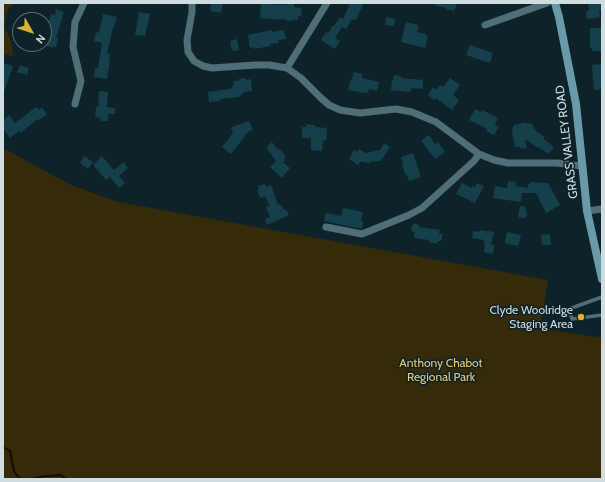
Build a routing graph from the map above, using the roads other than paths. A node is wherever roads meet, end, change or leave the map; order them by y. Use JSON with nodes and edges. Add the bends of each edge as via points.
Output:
{"nodes":[{"id":1,"x":84,"y":3,"type":"edge"},
{"id":2,"x":192,"y":3,"type":"edge"},
{"id":3,"x":327,"y":3,"type":"edge"},
{"id":4,"x":547,"y":3,"type":"edge"},
{"id":5,"x":555,"y":3,"type":"edge"},
{"id":6,"x":485,"y":25,"type":"dead end"},
{"id":7,"x":287,"y":68,"type":"junction"},
{"id":8,"x":76,"y":104,"type":"dead end"},
{"id":9,"x":479,"y":154,"type":"junction"},
{"id":10,"x":582,"y":166,"type":"junction"},
{"id":11,"x":602,"y":209,"type":"edge"},
{"id":12,"x":587,"y":211,"type":"junction"},
{"id":13,"x":326,"y":227,"type":"dead end"},
{"id":14,"x":602,"y":279,"type":"edge"},
{"id":15,"x":602,"y":297,"type":"edge"},
{"id":16,"x":602,"y":315,"type":"edge"}],
"edges":[{"from":1,"to":8,"type":"street","via":[[75,22],[73,47],[81,81]]},
{"from":2,"to":7,"type":"street","via":[[187,40],[188,52],[194,61],[212,68],[269,65]]},
{"from":3,"to":7,"type":"street"},
{"from":4,"to":6,"type":"street"},
{"from":5,"to":10,"type":"main road","name":"GRASS VALLEY ROAD","via":[[576,104]]},
{"from":7,"to":9,"type":"street","via":[[329,105],[340,110],[360,113],[396,109],[412,112],[436,122]]},
{"from":9,"to":10,"type":"street","via":[[508,162]]},
{"from":9,"to":13,"type":"street","via":[[422,208],[409,215],[362,234]]},
{"from":10,"to":12,"type":"main road","name":"GRASS VALLEY ROAD"},
{"from":11,"to":12,"type":"street"},
{"from":12,"to":14,"type":"main road","name":"GRASS VALLEY ROAD"},
{"from":15,"to":16,"type":"lane","via":[[569,309],[572,319]]}]}
